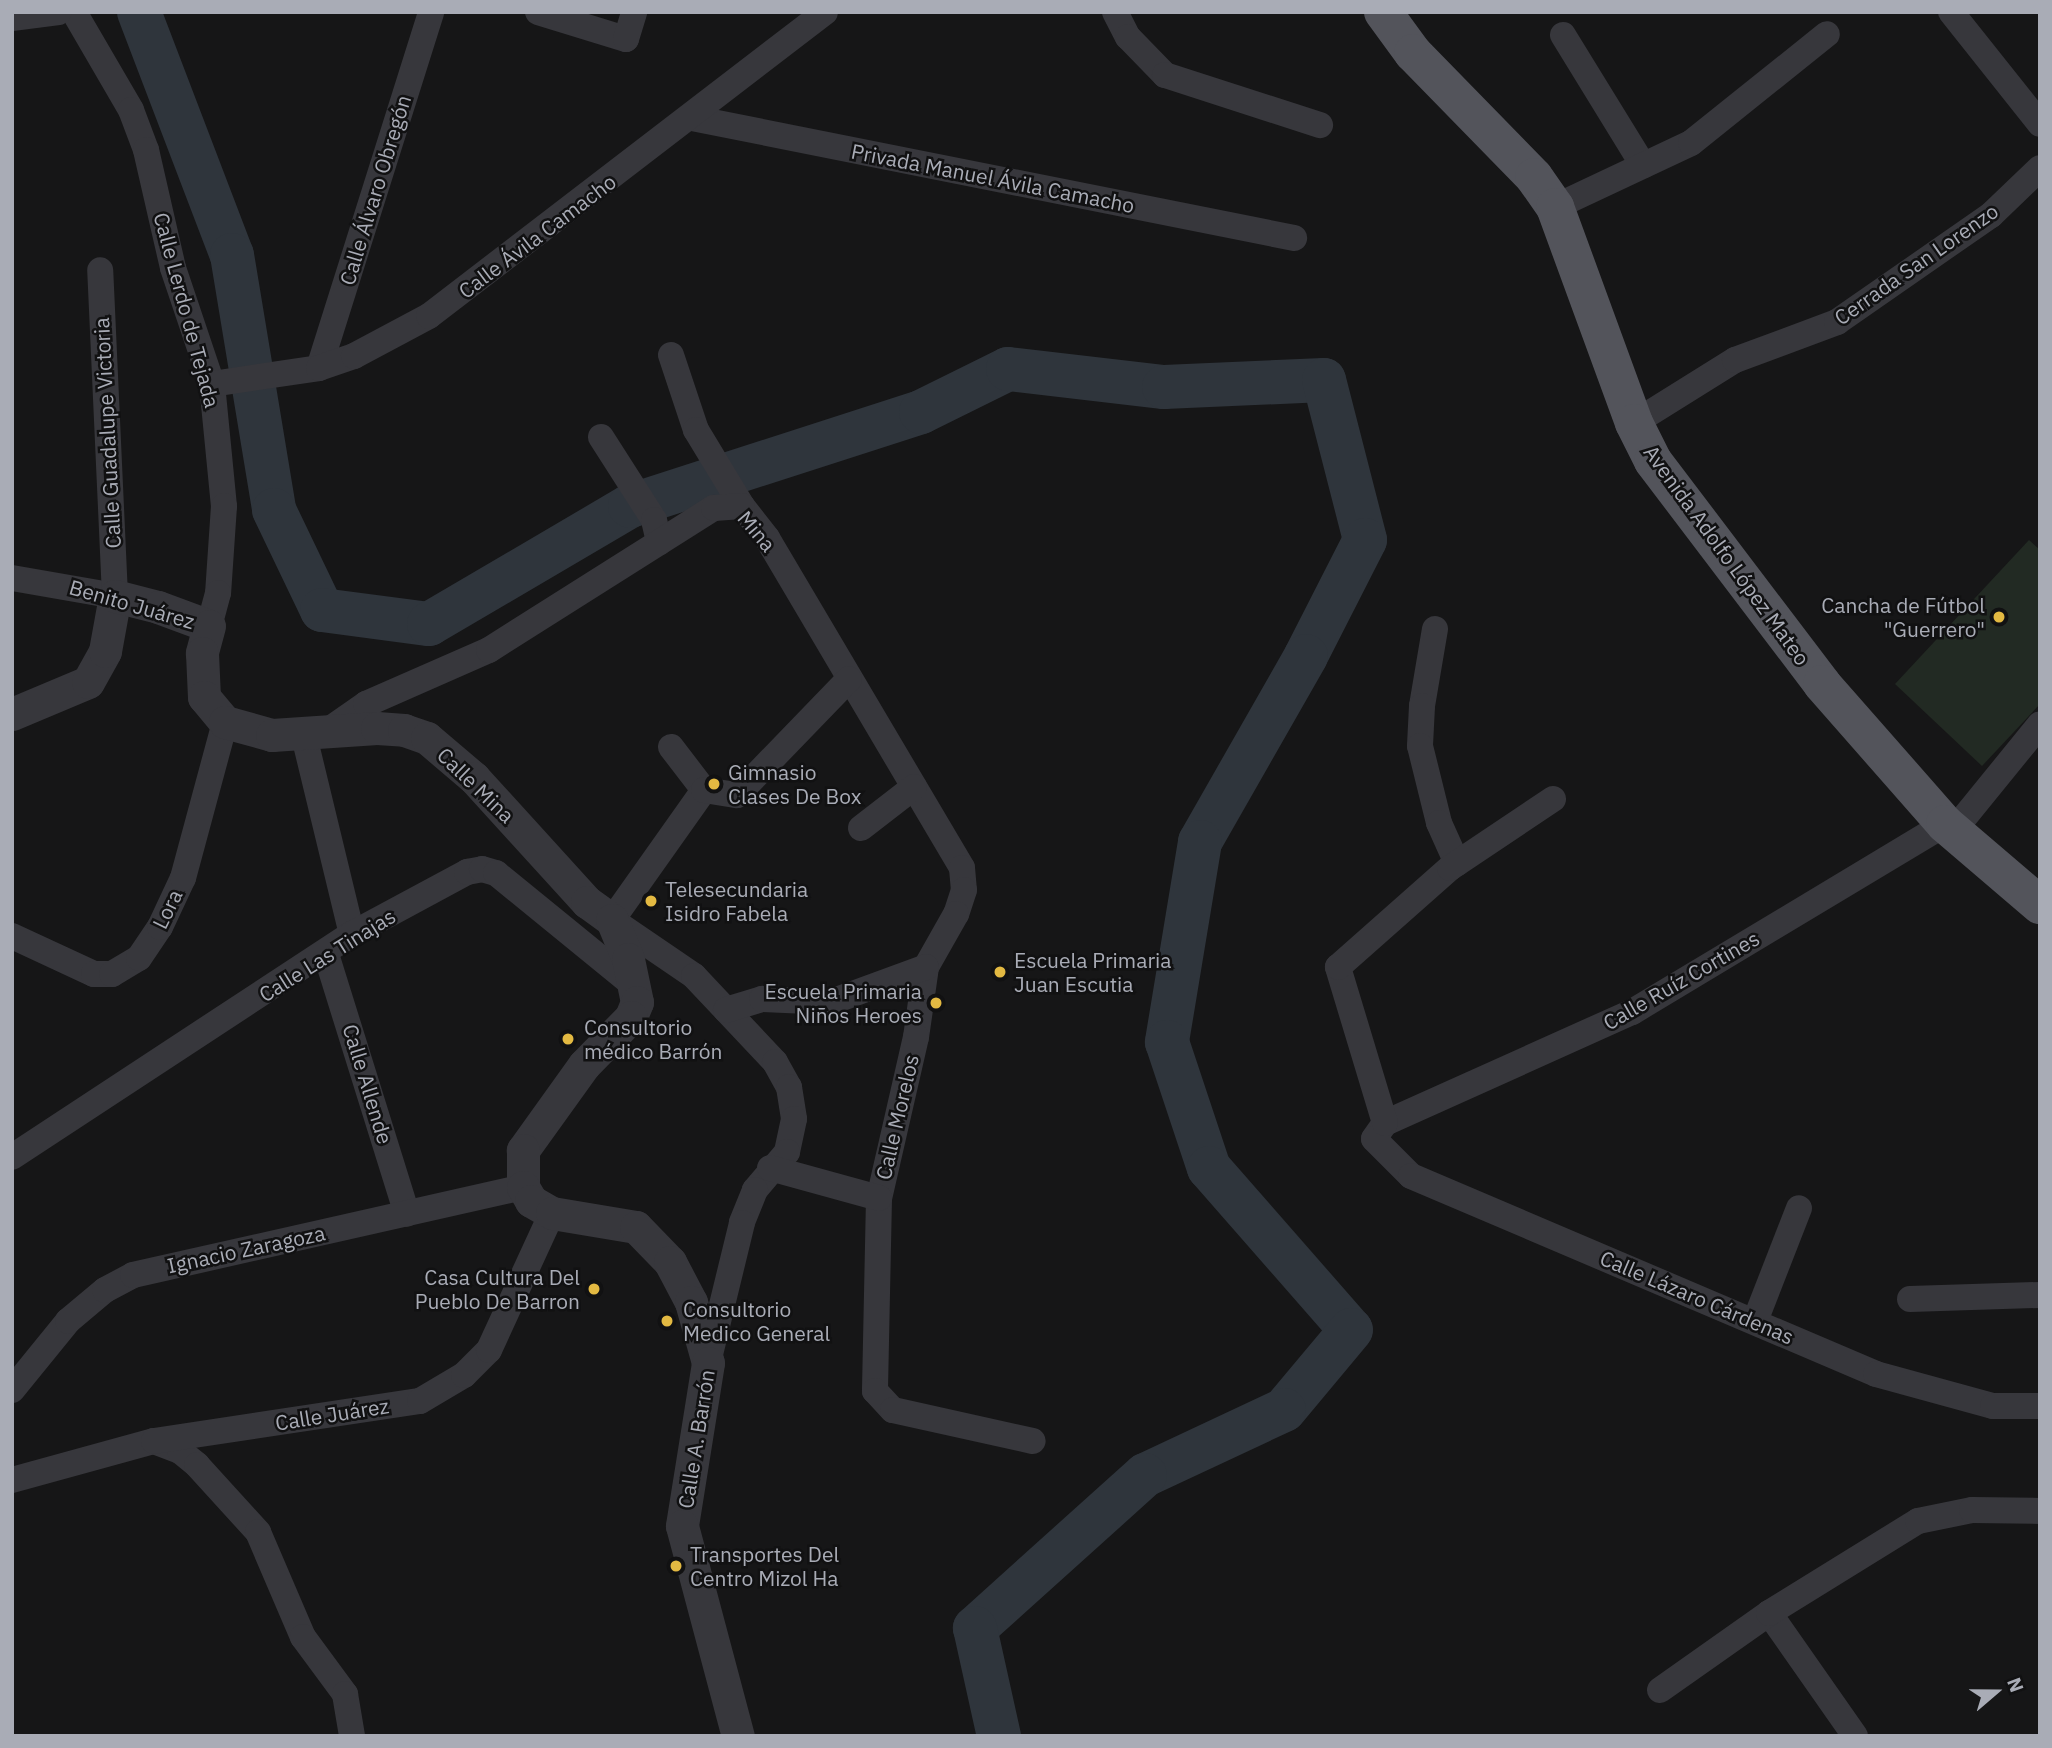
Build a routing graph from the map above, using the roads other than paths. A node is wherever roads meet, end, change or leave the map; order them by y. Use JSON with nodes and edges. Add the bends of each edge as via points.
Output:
{"nodes":[{"id":1,"x":59,"y":12,"type":"edge"},
{"id":2,"x":74,"y":12,"type":"edge"},
{"id":3,"x":430,"y":12,"type":"edge"},
{"id":4,"x":538,"y":12,"type":"edge"},
{"id":5,"x":634,"y":12,"type":"edge"},
{"id":6,"x":825,"y":12,"type":"edge"},
{"id":7,"x":1115,"y":12,"type":"edge"},
{"id":8,"x":1383,"y":12,"type":"edge"},
{"id":9,"x":1951,"y":12,"type":"edge"},
{"id":10,"x":12,"y":18,"type":"edge"},
{"id":11,"x":805,"y":21,"type":"edge"},
{"id":12,"x":1827,"y":34,"type":"dead end"},
{"id":13,"x":1563,"y":36,"type":"dead end"},
{"id":14,"x":692,"y":118,"type":"junction"},
{"id":15,"x":2040,"y":124,"type":"edge"},
{"id":16,"x":1320,"y":125,"type":"dead end"},
{"id":17,"x":1643,"y":165,"type":"junction"},
{"id":18,"x":2040,"y":168,"type":"edge"},
{"id":19,"x":1555,"y":206,"type":"junction"},
{"id":20,"x":1294,"y":238,"type":"dead end"},
{"id":21,"x":100,"y":270,"type":"dead end"},
{"id":22,"x":671,"y":355,"type":"dead end"},
{"id":23,"x":319,"y":368,"type":"junction"},
{"id":24,"x":212,"y":384,"type":"junction"},
{"id":25,"x":1634,"y":424,"type":"junction"},
{"id":26,"x":601,"y":437,"type":"dead end"},
{"id":27,"x":737,"y":497,"type":"junction"},
{"id":28,"x":657,"y":531,"type":"junction"},
{"id":29,"x":12,"y":578,"type":"edge"},
{"id":30,"x":116,"y":596,"type":"junction"},
{"id":31,"x":209,"y":626,"type":"junction"},
{"id":32,"x":1435,"y":629,"type":"dead end"},
{"id":33,"x":849,"y":678,"type":"junction"},
{"id":34,"x":12,"y":714,"type":"edge"},
{"id":35,"x":225,"y":722,"type":"junction"},
{"id":36,"x":2040,"y":724,"type":"edge"},
{"id":37,"x":315,"y":734,"type":"junction"},
{"id":38,"x":671,"y":747,"type":"dead end"},
{"id":39,"x":914,"y":788,"type":"junction"},
{"id":40,"x":704,"y":790,"type":"junction"},
{"id":41,"x":1553,"y":799,"type":"dead end"},
{"id":42,"x":1949,"y":827,"type":"junction"},
{"id":43,"x":861,"y":828,"type":"dead end"},
{"id":44,"x":1457,"y":863,"type":"junction"},
{"id":45,"x":2040,"y":905,"type":"edge"},
{"id":46,"x":612,"y":920,"type":"junction"},
{"id":47,"x":352,"y":934,"type":"junction"},
{"id":48,"x":12,"y":936,"type":"edge"},
{"id":49,"x":326,"y":954,"type":"junction"},
{"id":50,"x":926,"y":967,"type":"junction"},
{"id":51,"x":636,"y":987,"type":"junction"},
{"id":52,"x":726,"y":1010,"type":"junction"},
{"id":53,"x":1380,"y":1131,"type":"junction"},
{"id":54,"x":12,"y":1157,"type":"edge"},
{"id":55,"x":771,"y":1168,"type":"junction"},
{"id":56,"x":523,"y":1188,"type":"junction"},
{"id":57,"x":878,"y":1198,"type":"junction"},
{"id":58,"x":1799,"y":1208,"type":"dead end"},
{"id":59,"x":552,"y":1213,"type":"junction"},
{"id":60,"x":407,"y":1214,"type":"junction"},
{"id":61,"x":2040,"y":1295,"type":"edge"},
{"id":62,"x":1910,"y":1299,"type":"dead end"},
{"id":63,"x":1755,"y":1321,"type":"junction"},
{"id":64,"x":708,"y":1363,"type":"junction"},
{"id":65,"x":12,"y":1390,"type":"edge"},
{"id":66,"x":2040,"y":1406,"type":"edge"},
{"id":67,"x":154,"y":1441,"type":"junction"},
{"id":68,"x":1033,"y":1441,"type":"dead end"},
{"id":69,"x":12,"y":1480,"type":"edge"},
{"id":70,"x":2040,"y":1511,"type":"edge"},
{"id":71,"x":1769,"y":1613,"type":"junction"},
{"id":72,"x":1660,"y":1690,"type":"dead end"},
{"id":73,"x":352,"y":1736,"type":"edge"},
{"id":74,"x":737,"y":1736,"type":"edge"},
{"id":75,"x":1856,"y":1736,"type":"edge"}],
"edges":[{"from":1,"to":10,"type":"street"},
{"from":2,"to":24,"type":"street","name":"Calle Lerdo de Tejada","via":[[131,110],[146,150],[173,268]]},
{"from":3,"to":23,"type":"street","name":"Calle Álvaro Obregón"},
{"from":4,"to":5,"type":"street","via":[[626,40]]},
{"from":6,"to":11,"type":"street","name":"Calle Ávila Camacho"},
{"from":7,"to":16,"type":"street","via":[[1128,37],[1166,75]]},
{"from":8,"to":19,"type":"main road","name":"Avenida Adolfo López Mateo","via":[[1413,52],[1534,177]]},
{"from":9,"to":15,"type":"street"},
{"from":11,"to":14,"type":"street","name":"Calle Ávila Camacho"},
{"from":12,"to":17,"type":"street","via":[[1691,143]]},
{"from":13,"to":17,"type":"street"},
{"from":14,"to":20,"type":"street","name":"Privada Manuel Ávila Camacho"},
{"from":14,"to":23,"type":"street","name":"Calle Ávila Camacho","via":[[429,316],[354,356]]},
{"from":17,"to":19,"type":"street"},
{"from":18,"to":25,"type":"street","name":"Cerrada San Lorenzo","via":[[1991,215],[1838,322],[1735,360]]},
{"from":19,"to":25,"type":"main road","name":"Avenida Adolfo López Mateo"},
{"from":21,"to":30,"type":"street","name":"Calle Guadalupe Victoria"},
{"from":22,"to":27,"type":"street","via":[[696,430]]},
{"from":23,"to":24,"type":"street","name":"Calle Ávila Camacho"},
{"from":24,"to":31,"type":"street","name":"Calle Lerdo de Tejada","via":[[224,506],[218,593]]},
{"from":25,"to":42,"type":"main road","name":"Avenida Adolfo López Mateo","via":[[1653,461],[1822,684]]},
{"from":26,"to":28,"type":"street"},
{"from":27,"to":28,"type":"street","name":"Mina"},
{"from":27,"to":33,"type":"street","name":"Mina","via":[[767,538]]},
{"from":28,"to":37,"type":"street","name":"Mina","via":[[489,650],[366,704]]},
{"from":29,"to":30,"type":"street","name":"Benito Juárez"},
{"from":30,"to":31,"type":"street","name":"Benito Juárez"},
{"from":30,"to":34,"type":"street","via":[[105,651],[88,682]]},
{"from":31,"to":35,"type":"street","via":[[202,653],[204,697]]},
{"from":32,"to":44,"type":"street","via":[[1420,746],[1439,824]]},
{"from":33,"to":39,"type":"street","name":"Mina"},
{"from":33,"to":40,"type":"street","via":[[737,795]]},
{"from":35,"to":37,"type":"street","name":"Calle Mina","via":[[245,731]]},
{"from":35,"to":48,"type":"street","name":"Lora","via":[[183,878],[139,958],[112,974],[94,974]]},
{"from":36,"to":42,"type":"street","name":"Calle Ruíz Cortines"},
{"from":37,"to":46,"type":"street","name":"Calle Mina","via":[[404,730],[427,738],[474,778],[587,902]]},
{"from":37,"to":47,"type":"street"},
{"from":38,"to":40,"type":"street"},
{"from":39,"to":43,"type":"street"},
{"from":39,"to":50,"type":"street","name":"Mina","via":[[962,868],[964,890]]},
{"from":40,"to":46,"type":"street"},
{"from":41,"to":44,"type":"street"},
{"from":42,"to":45,"type":"main road","name":"Avenida Adolfo López Mateo"},
{"from":42,"to":53,"type":"street","name":"Calle Ruíz Cortines","via":[[1632,1012]]},
{"from":44,"to":53,"type":"street","via":[[1338,967]]},
{"from":46,"to":51,"type":"street"},
{"from":46,"to":52,"type":"street","via":[[694,976]]},
{"from":47,"to":49,"type":"street","name":"Calle Las Tinajas"},
{"from":47,"to":51,"type":"street","name":"Calle Las Tinajas","via":[[467,872],[482,869],[496,873]]},
{"from":49,"to":54,"type":"street","name":"Calle Las Tinajas"},
{"from":49,"to":60,"type":"street","name":"Calle Allende"},
{"from":50,"to":52,"type":"street","via":[[831,1002],[762,999]]},
{"from":50,"to":57,"type":"street","name":"Calle Morelos","via":[[916,1037]]},
{"from":51,"to":56,"type":"street","via":[[631,1017],[584,1065],[523,1150]]},
{"from":52,"to":55,"type":"street","name":"Calle A. Barrón","via":[[775,1062],[789,1087],[794,1119],[787,1152]]},
{"from":53,"to":63,"type":"street","name":"Calle Lázaro Cárdenas","via":[[1411,1176]]},
{"from":55,"to":57,"type":"street"},
{"from":55,"to":64,"type":"street","name":"Calle A. Barrón","via":[[742,1223]]},
{"from":56,"to":59,"type":"street","via":[[531,1200]]},
{"from":56,"to":60,"type":"street","name":"Ignacio Zaragoza"},
{"from":57,"to":68,"type":"street","name":"Calle Morelos","via":[[875,1391],[893,1410]]},
{"from":58,"to":63,"type":"street"},
{"from":59,"to":64,"type":"street","via":[[636,1227],[651,1238],[691,1302]]},
{"from":59,"to":67,"type":"street","name":"Calle Juárez","via":[[489,1350],[443,1389],[420,1401]]},
{"from":60,"to":65,"type":"street","name":"Ignacio Zaragoza","via":[[134,1275],[105,1290],[68,1321]]},
{"from":61,"to":62,"type":"street"},
{"from":63,"to":66,"type":"street","name":"Calle Lázaro Cárdenas","via":[[1876,1374],[1993,1406]]},
{"from":64,"to":74,"type":"street","name":"Calle A. Barrón","via":[[682,1526]]},
{"from":67,"to":69,"type":"street","name":"Calle Juárez"},
{"from":67,"to":73,"type":"street","via":[[180,1451],[197,1465],[258,1532],[303,1637],[345,1694]]},
{"from":70,"to":71,"type":"street","via":[[1972,1510],[1919,1521]]},
{"from":71,"to":72,"type":"street"},
{"from":71,"to":75,"type":"street"}]}
